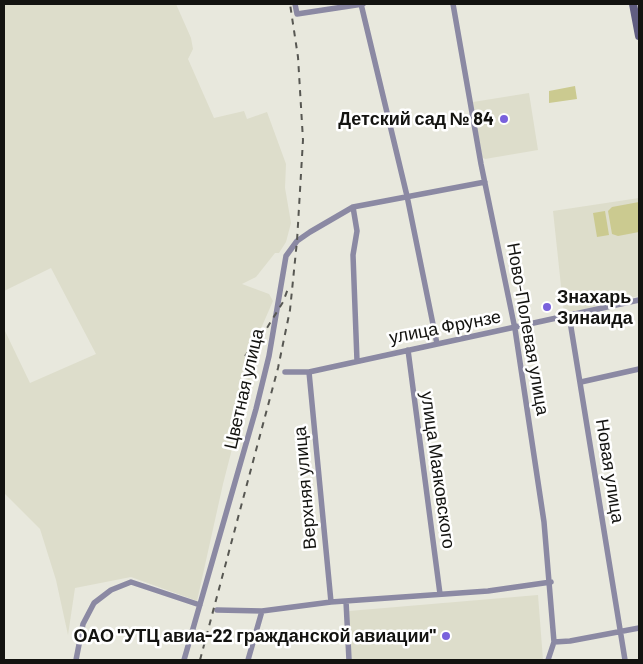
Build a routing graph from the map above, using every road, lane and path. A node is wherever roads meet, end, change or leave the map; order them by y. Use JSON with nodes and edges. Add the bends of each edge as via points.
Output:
{"nodes":[{"id":1,"x":295,"y":4,"type":"edge"},
{"id":2,"x":362,"y":4,"type":"edge"},
{"id":3,"x":453,"y":4,"type":"edge"},
{"id":4,"x":633,"y":4,"type":"edge"},
{"id":5,"x":639,"y":36,"type":"edge"},
{"id":6,"x":485,"y":182,"type":"junction"},
{"id":7,"x":408,"y":196,"type":"junction"},
{"id":8,"x":354,"y":207,"type":"junction"},
{"id":9,"x":639,"y":300,"type":"edge"},
{"id":10,"x":569,"y":315,"type":"junction"},
{"id":11,"x":515,"y":329,"type":"junction"},
{"id":12,"x":438,"y":344,"type":"junction"},
{"id":13,"x":408,"y":350,"type":"junction"},
{"id":14,"x":357,"y":361,"type":"junction"},
{"id":15,"x":639,"y":369,"type":"edge"},
{"id":16,"x":284,"y":372,"type":"dead end"},
{"id":17,"x":309,"y":372,"type":"junction"},
{"id":18,"x":581,"y":382,"type":"junction"},
{"id":19,"x":550,"y":582,"type":"junction"},
{"id":20,"x":440,"y":594,"type":"junction"},
{"id":21,"x":346,"y":600,"type":"junction"},
{"id":22,"x":331,"y":602,"type":"junction"},
{"id":23,"x":200,"y":605,"type":"junction"},
{"id":24,"x":217,"y":610,"type":"dead end"},
{"id":25,"x":262,"y":611,"type":"junction"},
{"id":26,"x":639,"y":628,"type":"edge"},
{"id":27,"x":620,"y":632,"type":"junction"},
{"id":28,"x":554,"y":642,"type":"junction"},
{"id":29,"x":76,"y":660,"type":"edge"},
{"id":30,"x":184,"y":660,"type":"edge"},
{"id":31,"x":248,"y":660,"type":"edge"},
{"id":32,"x":349,"y":660,"type":"edge"},
{"id":33,"x":548,"y":660,"type":"edge"},
{"id":34,"x":625,"y":660,"type":"edge"}],
"edges":[{"from":1,"to":2,"type":"street","via":[[297,14]]},
{"from":2,"to":7,"type":"street"},
{"from":3,"to":6,"type":"street","name":"Ново-Полевая улица"},
{"from":4,"to":5,"type":"street"},
{"from":6,"to":7,"type":"street"},
{"from":6,"to":11,"type":"street","name":"Ново-Полевая улица"},
{"from":7,"to":8,"type":"street","name":"Цветная улица"},
{"from":7,"to":12,"type":"street"},
{"from":8,"to":14,"type":"street","via":[[357,231],[353,254]]},
{"from":8,"to":23,"type":"street","name":"Цветная улица","via":[[306,235],[286,256],[267,365],[242,465]]},
{"from":9,"to":10,"type":"street","name":"улица Фрунзе"},
{"from":10,"to":11,"type":"street","name":"улица Фрунзе"},
{"from":10,"to":18,"type":"street","name":"Новая улица"},
{"from":11,"to":12,"type":"street","name":"улица Фрунзе"},
{"from":11,"to":19,"type":"street","name":"Ново-Полевая улица"},
{"from":12,"to":13,"type":"street","name":"улица Фрунзе"},
{"from":13,"to":14,"type":"street","name":"улица Фрунзе"},
{"from":13,"to":20,"type":"street","name":"улица Маяковского"},
{"from":14,"to":17,"type":"street","name":"улица Фрунзе"},
{"from":15,"to":18,"type":"street"},
{"from":16,"to":17,"type":"street","name":"улица Фрунзе"},
{"from":17,"to":22,"type":"street","name":"Верхняя улица"},
{"from":18,"to":27,"type":"street","name":"Новая улица"},
{"from":19,"to":20,"type":"street"},
{"from":19,"to":28,"type":"street","name":"Ново-Полевая улица"},
{"from":20,"to":21,"type":"street"},
{"from":21,"to":22,"type":"street"},
{"from":21,"to":32,"type":"street"},
{"from":22,"to":25,"type":"street"},
{"from":23,"to":29,"type":"street","via":[[131,582],[111,590],[94,603],[83,624]]},
{"from":23,"to":30,"type":"street","name":"Цветная улица"},
{"from":24,"to":25,"type":"street"},
{"from":25,"to":31,"type":"street"},
{"from":26,"to":27,"type":"street"},
{"from":27,"to":28,"type":"street"},
{"from":27,"to":34,"type":"street","name":"Новая улица"},
{"from":28,"to":33,"type":"street","name":"Ново-Полевая улица"}]}
